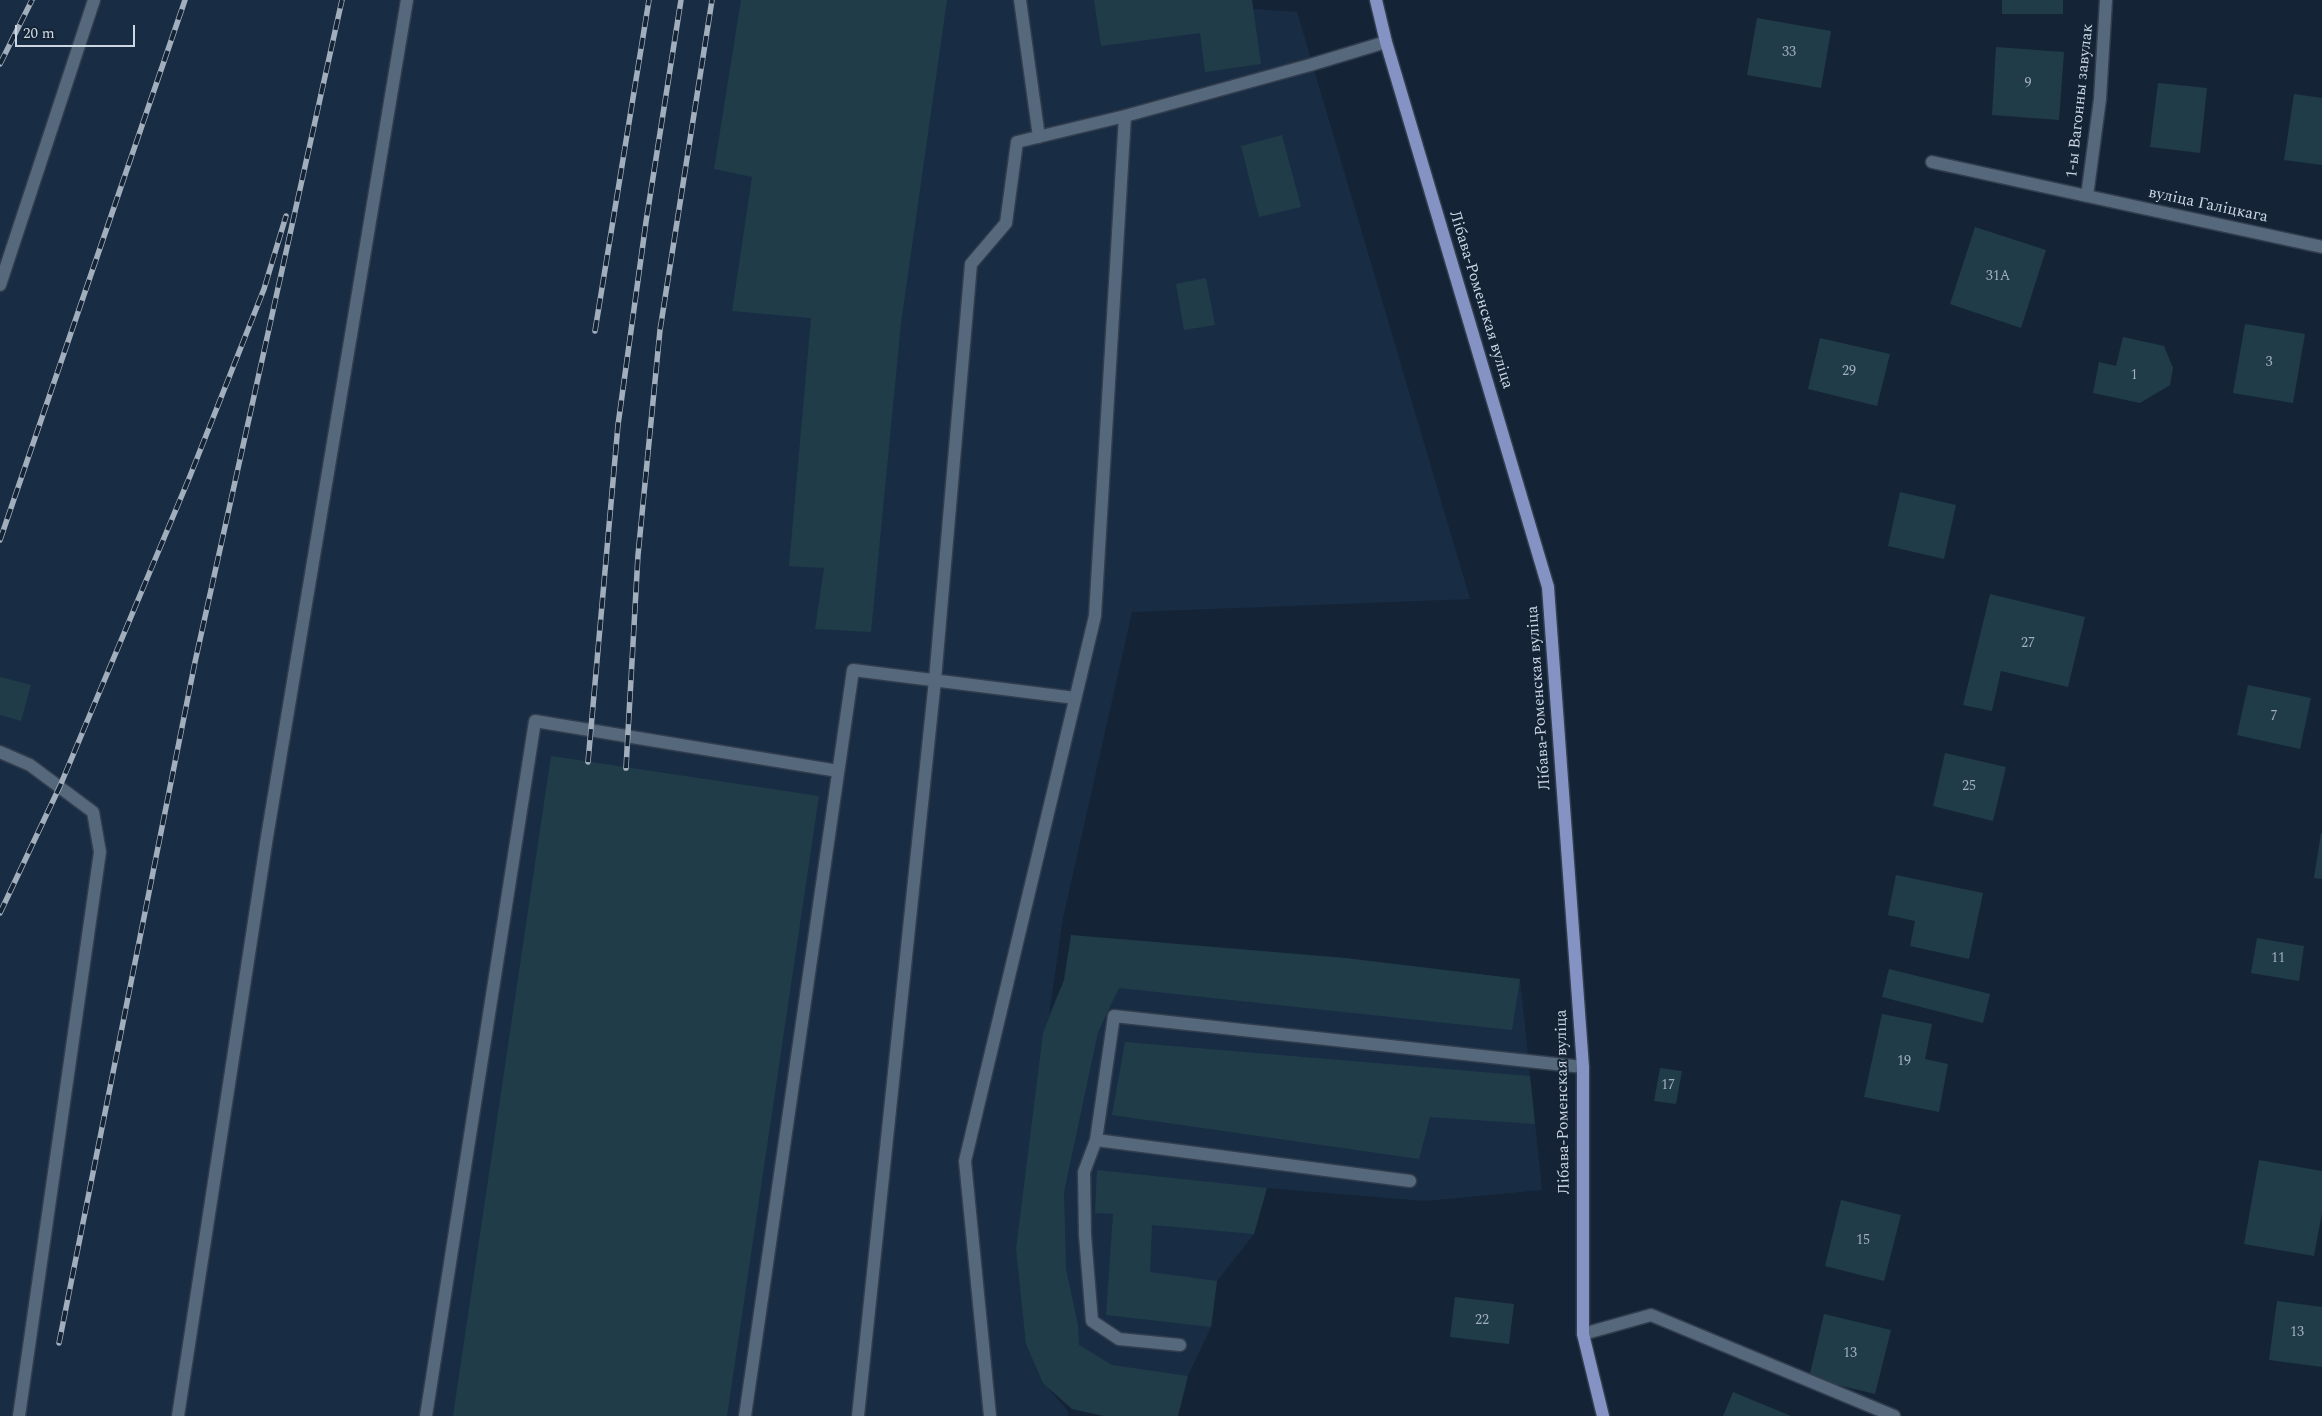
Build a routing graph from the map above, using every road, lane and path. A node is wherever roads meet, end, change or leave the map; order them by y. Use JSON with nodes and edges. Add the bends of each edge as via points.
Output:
{"nodes":[{"id":1,"x":94,"y":0,"type":"edge"},
{"id":2,"x":407,"y":0,"type":"edge"},
{"id":3,"x":1020,"y":0,"type":"edge"},
{"id":4,"x":1376,"y":0,"type":"edge"},
{"id":5,"x":2106,"y":0,"type":"edge"},
{"id":6,"x":1386,"y":42,"type":"junction"},
{"id":7,"x":1125,"y":116,"type":"junction"},
{"id":8,"x":1039,"y":137,"type":"junction"},
{"id":9,"x":1932,"y":162,"type":"dead end"},
{"id":10,"x":2087,"y":196,"type":"junction"},
{"id":11,"x":2322,"y":247,"type":"edge"},
{"id":12,"x":0,"y":285,"type":"edge"},
{"id":13,"x":935,"y":680,"type":"junction"},
{"id":14,"x":1075,"y":698,"type":"junction"},
{"id":15,"x":0,"y":752,"type":"edge"},
{"id":16,"x":838,"y":771,"type":"junction"},
{"id":17,"x":1583,"y":1067,"type":"junction"},
{"id":18,"x":1096,"y":1140,"type":"junction"},
{"id":19,"x":1410,"y":1180,"type":"dead end"},
{"id":20,"x":1583,"y":1334,"type":"junction"},
{"id":21,"x":1180,"y":1345,"type":"dead end"},
{"id":22,"x":19,"y":1416,"type":"edge"},
{"id":23,"x":178,"y":1416,"type":"edge"},
{"id":24,"x":426,"y":1416,"type":"edge"},
{"id":25,"x":745,"y":1416,"type":"edge"},
{"id":26,"x":858,"y":1416,"type":"edge"},
{"id":27,"x":990,"y":1416,"type":"edge"},
{"id":28,"x":1603,"y":1416,"type":"edge"},
{"id":29,"x":1894,"y":1416,"type":"edge"}],
"edges":[{"from":1,"to":12,"type":"street"},
{"from":2,"to":23,"type":"street","via":[[267,837]]},
{"from":3,"to":8,"type":"street"},
{"from":4,"to":6,"type":"main road","name":"Лібава-Роменская вуліца"},
{"from":5,"to":10,"type":"street","name":"1-ы Вагонны завулак","via":[[2100,99]]},
{"from":6,"to":7,"type":"street"},
{"from":6,"to":17,"type":"main road","name":"Лібава-Роменская вуліца","via":[[1548,587]]},
{"from":7,"to":8,"type":"street"},
{"from":7,"to":14,"type":"street","via":[[1095,616]]},
{"from":8,"to":13,"type":"street","via":[[1017,142],[1006,223],[971,264]]},
{"from":9,"to":10,"type":"street","name":"1-ы Вагонны завулак"},
{"from":10,"to":11,"type":"street","name":"вуліца Галіцкага"},
{"from":13,"to":14,"type":"street"},
{"from":13,"to":16,"type":"street","via":[[852,670]]},
{"from":13,"to":26,"type":"street"},
{"from":14,"to":27,"type":"street","via":[[965,1161]]},
{"from":15,"to":22,"type":"street","via":[[30,765],[92,812],[100,852]]},
{"from":16,"to":24,"type":"street","via":[[535,721]]},
{"from":16,"to":25,"type":"street"},
{"from":17,"to":18,"type":"street","via":[[1114,1016]]},
{"from":17,"to":20,"type":"main road","name":"Лібава-Роменская вуліца"},
{"from":18,"to":19,"type":"street"},
{"from":18,"to":21,"type":"street","via":[[1084,1172],[1084,1235],[1092,1321],[1119,1339]]},
{"from":20,"to":28,"type":"main road","name":"Лібава-Роменская вуліца"},
{"from":20,"to":29,"type":"street","via":[[1651,1315]]}]}
